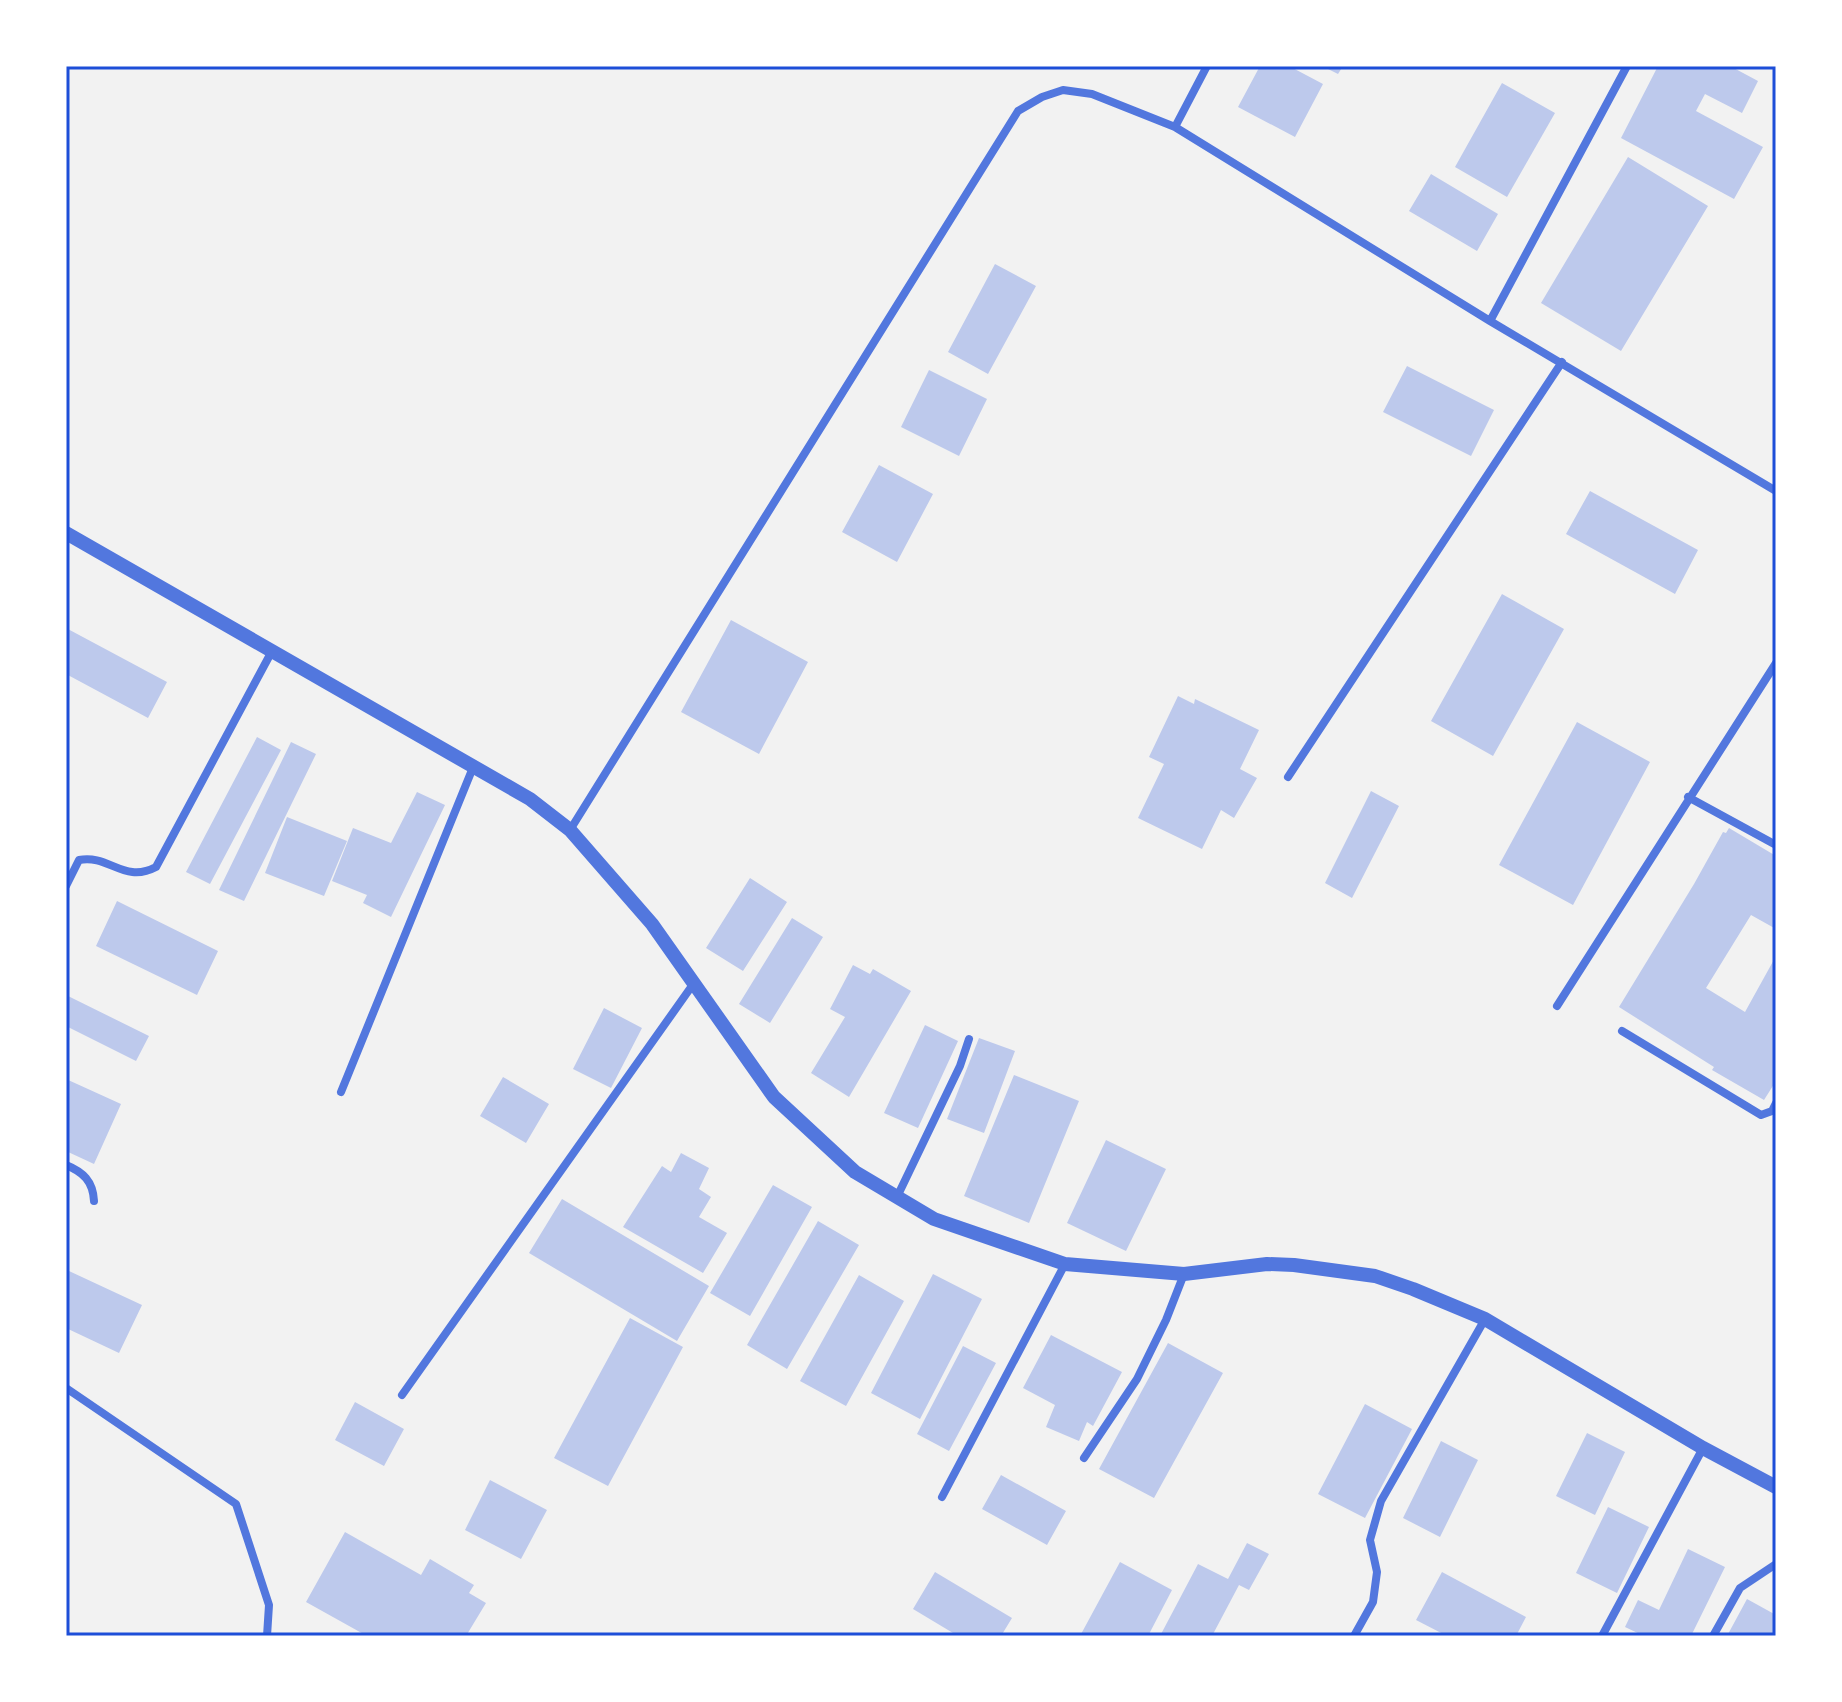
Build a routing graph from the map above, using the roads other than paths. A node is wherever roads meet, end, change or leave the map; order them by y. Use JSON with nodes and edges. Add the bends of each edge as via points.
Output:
{"nodes":[{"id":1,"x":1207,"y":66,"type":"edge"},
{"id":2,"x":1627,"y":66,"type":"edge"},
{"id":3,"x":1175,"y":127,"type":"junction"},
{"id":4,"x":1490,"y":321,"type":"junction"},
{"id":5,"x":1562,"y":362,"type":"junction"},
{"id":6,"x":1776,"y":491,"type":"edge"},
{"id":7,"x":66,"y":533,"type":"edge"},
{"id":8,"x":272,"y":651,"type":"junction"},
{"id":9,"x":1776,"y":663,"type":"edge"},
{"id":10,"x":474,"y":765,"type":"junction"},
{"id":11,"x":1288,"y":777,"type":"dead end"},
{"id":12,"x":1688,"y":797,"type":"junction"},
{"id":13,"x":570,"y":830,"type":"junction"},
{"id":14,"x":1776,"y":845,"type":"edge"},
{"id":15,"x":66,"y":886,"type":"edge"},
{"id":16,"x":695,"y":982,"type":"junction"},
{"id":17,"x":1557,"y":1006,"type":"dead end"},
{"id":18,"x":1622,"y":1031,"type":"dead end"},
{"id":19,"x":969,"y":1039,"type":"dead end"},
{"id":20,"x":341,"y":1092,"type":"dead end"},
{"id":21,"x":1776,"y":1103,"type":"edge"},
{"id":22,"x":66,"y":1165,"type":"edge"},
{"id":23,"x":897,"y":1197,"type":"junction"},
{"id":24,"x":94,"y":1201,"type":"dead end"},
{"id":25,"x":1065,"y":1264,"type":"junction"},
{"id":26,"x":1184,"y":1274,"type":"junction"},
{"id":27,"x":1485,"y":1319,"type":"junction"},
{"id":28,"x":66,"y":1388,"type":"edge"},
{"id":29,"x":402,"y":1395,"type":"dead end"},
{"id":30,"x":1703,"y":1448,"type":"junction"},
{"id":31,"x":1084,"y":1458,"type":"dead end"},
{"id":32,"x":1776,"y":1487,"type":"edge"},
{"id":33,"x":942,"y":1497,"type":"dead end"},
{"id":34,"x":1776,"y":1564,"type":"edge"},
{"id":35,"x":267,"y":1636,"type":"edge"},
{"id":36,"x":1354,"y":1636,"type":"edge"},
{"id":37,"x":1602,"y":1636,"type":"edge"},
{"id":38,"x":1713,"y":1636,"type":"edge"}],
"edges":[{"from":1,"to":3,"type":"street"},
{"from":2,"to":4,"type":"street"},
{"from":3,"to":4,"type":"street"},
{"from":3,"to":13,"type":"street","via":[[1092,94],[1063,90],[1018,111]]},
{"from":4,"to":5,"type":"street"},
{"from":5,"to":6,"type":"street"},
{"from":5,"to":11,"type":"street"},
{"from":7,"to":8,"type":"street"},
{"from":8,"to":10,"type":"street"},
{"from":8,"to":15,"type":"street","via":[[156,867],[143,874],[92,858],[79,860]]},
{"from":9,"to":12,"type":"street"},
{"from":10,"to":13,"type":"street"},
{"from":10,"to":20,"type":"street"},
{"from":12,"to":14,"type":"street"},
{"from":12,"to":17,"type":"street"},
{"from":13,"to":16,"type":"street"},
{"from":16,"to":23,"type":"street","via":[[774,1097],[855,1172]]},
{"from":16,"to":29,"type":"street"},
{"from":18,"to":21,"type":"street","via":[[1761,1115]]},
{"from":19,"to":23,"type":"street"},
{"from":22,"to":24,"type":"street","via":[[87,1178]]},
{"from":23,"to":25,"type":"street","via":[[934,1219]]},
{"from":25,"to":26,"type":"street"},
{"from":25,"to":33,"type":"street"},
{"from":26,"to":27,"type":"street","via":[[1267,1264],[1375,1276]]},
{"from":26,"to":31,"type":"street","via":[[1137,1379]]},
{"from":27,"to":30,"type":"street"},
{"from":27,"to":36,"type":"street","via":[[1381,1501],[1370,1540],[1377,1572],[1373,1602]]},
{"from":28,"to":35,"type":"street","via":[[236,1504],[269,1605]]},
{"from":30,"to":32,"type":"street"},
{"from":30,"to":37,"type":"street"},
{"from":34,"to":38,"type":"street","via":[[1740,1588]]}]}
